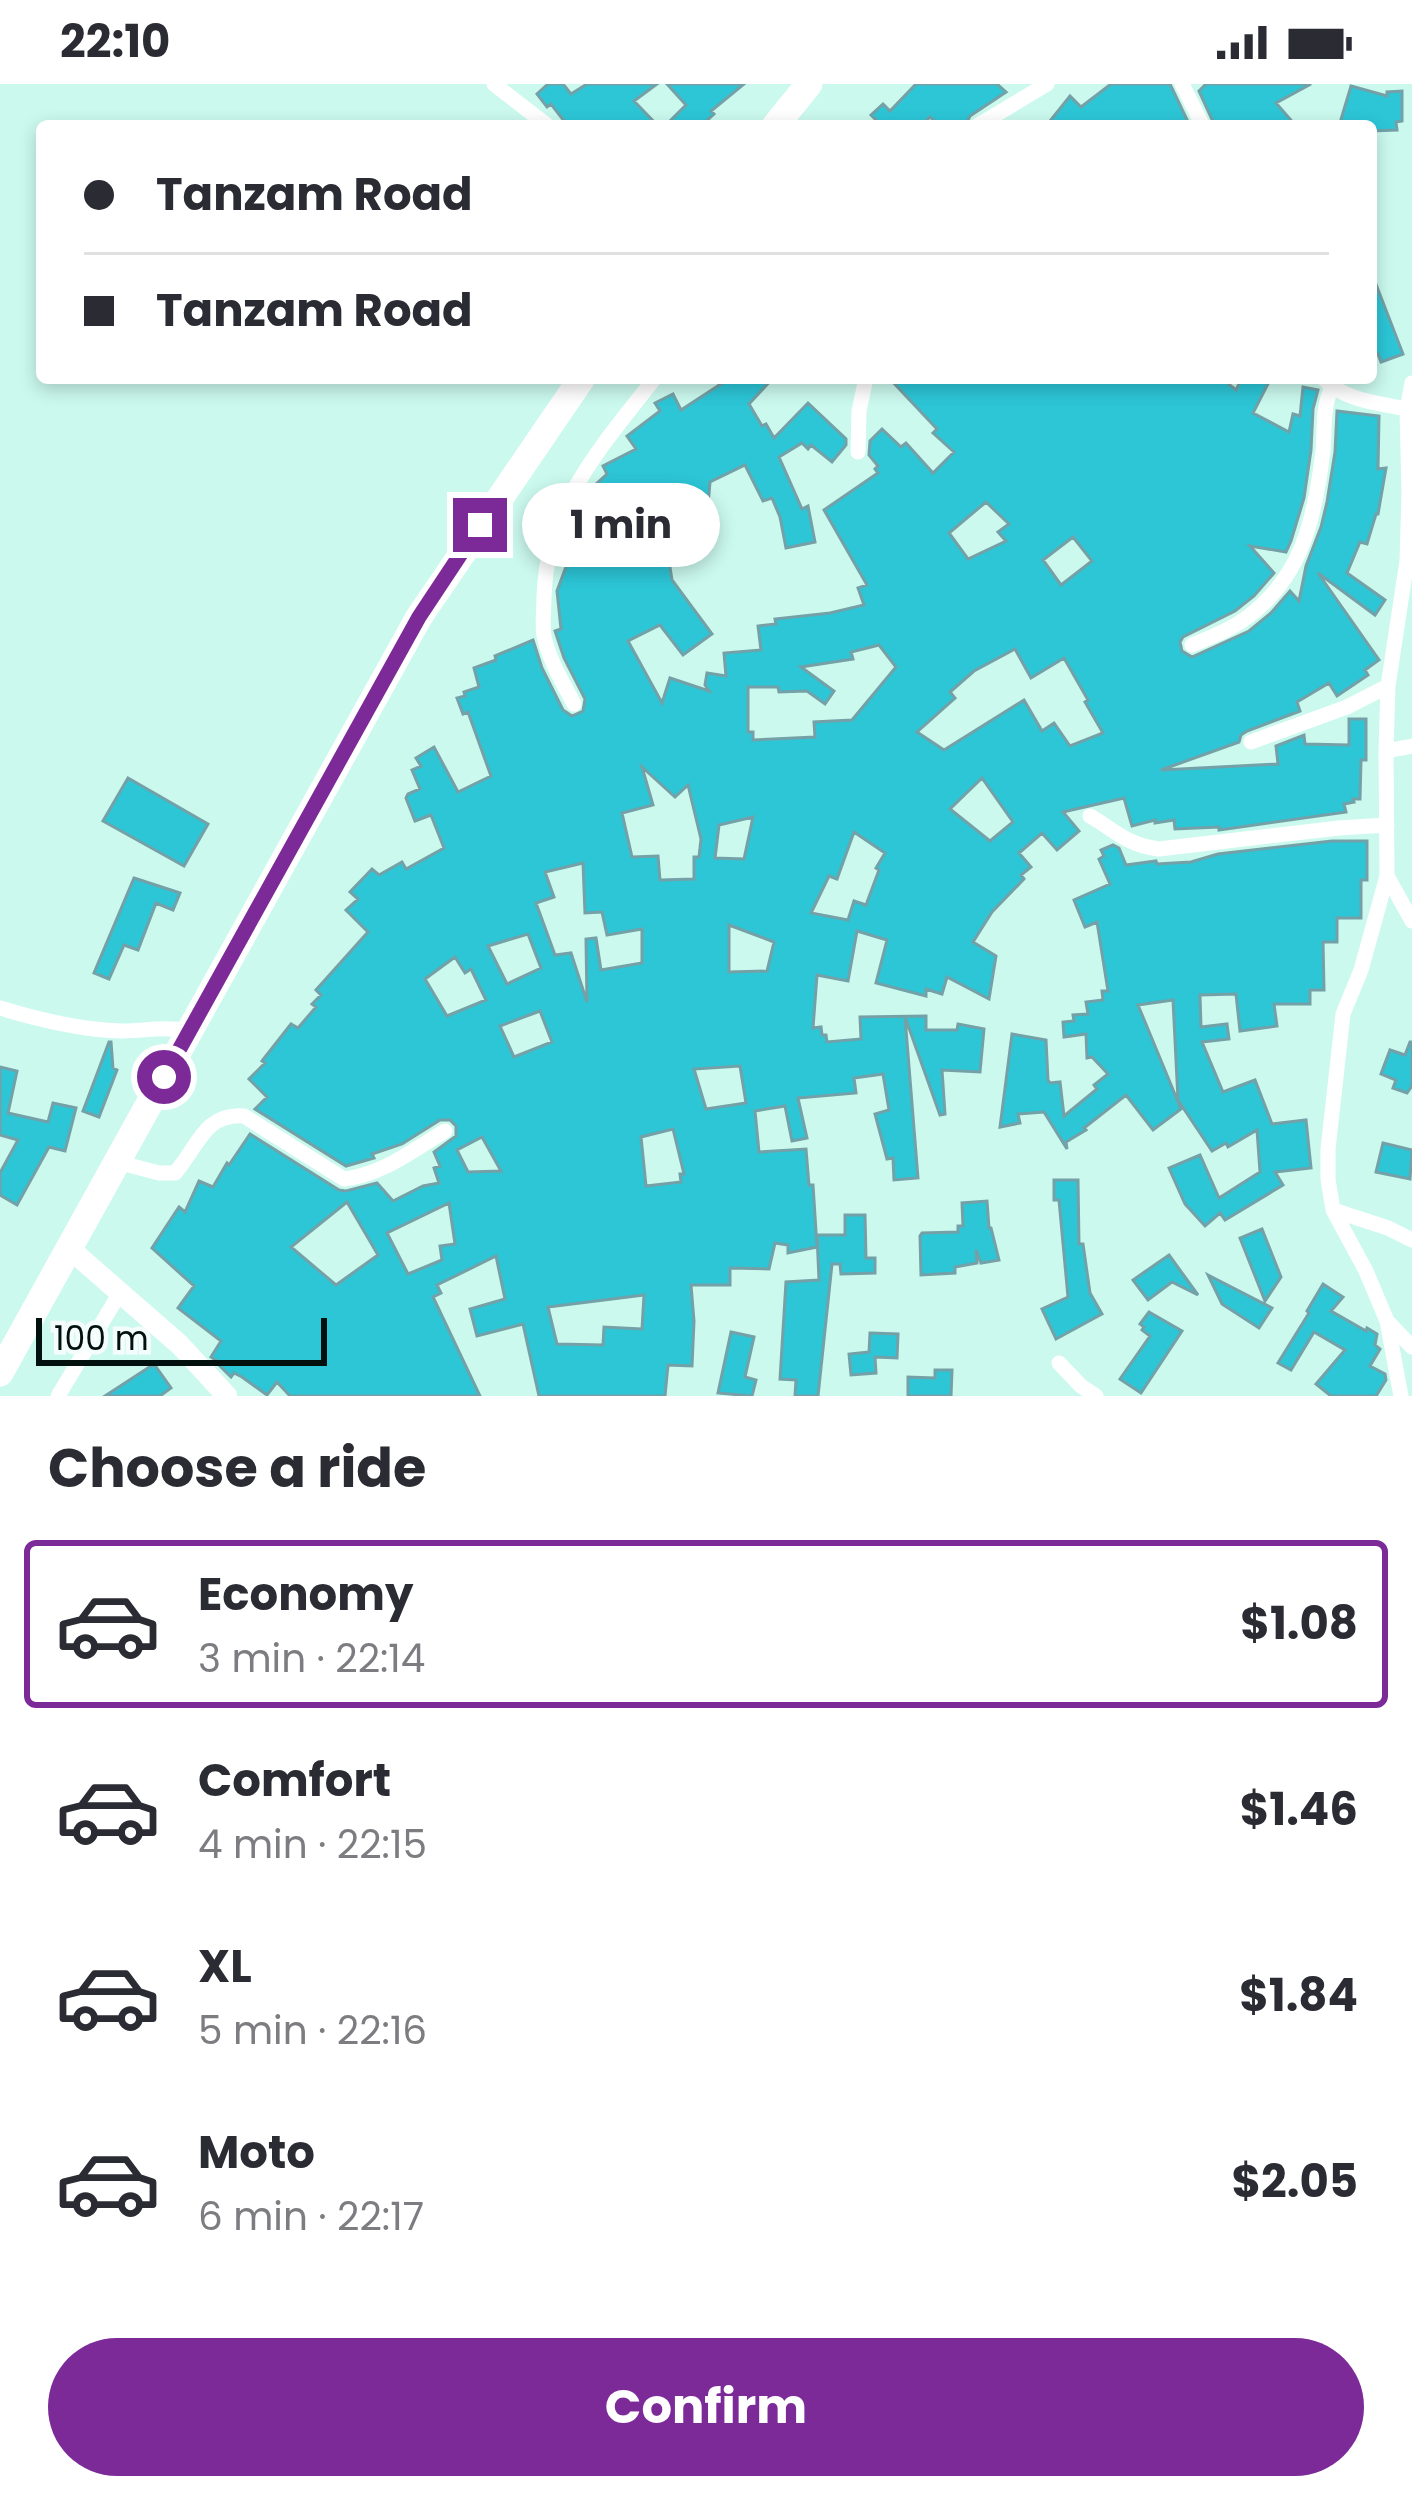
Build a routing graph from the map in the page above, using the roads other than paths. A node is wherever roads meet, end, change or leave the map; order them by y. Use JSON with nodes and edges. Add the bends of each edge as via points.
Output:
{"nodes":[{"id":1,"x":494,"y":84,"type":"edge"},
{"id":2,"x":809,"y":84,"type":"edge"},
{"id":3,"x":1047,"y":84,"type":"edge"},
{"id":4,"x":1182,"y":84,"type":"edge"},
{"id":5,"x":540,"y":120,"type":"edge"},
{"id":6,"x":780,"y":120,"type":"edge"},
{"id":7,"x":992,"y":120,"type":"edge"},
{"id":8,"x":1200,"y":120,"type":"edge"},
{"id":9,"x":1412,"y":383,"type":"edge"},
{"id":10,"x":578,"y":384,"type":"edge"},
{"id":11,"x":650,"y":384,"type":"edge"},
{"id":12,"x":865,"y":384,"type":"edge"},
{"id":13,"x":1328,"y":384,"type":"edge"},
{"id":14,"x":1330,"y":384,"type":"edge"},
{"id":15,"x":1407,"y":409,"type":"junction"},
{"id":16,"x":859,"y":452,"type":"dead end"},
{"id":17,"x":1411,"y":494,"type":"edge"},
{"id":18,"x":1192,"y":645,"type":"dead end"},
{"id":19,"x":1388,"y":686,"type":"junction"},
{"id":20,"x":574,"y":704,"type":"dead end"},
{"id":21,"x":1251,"y":742,"type":"dead end"},
{"id":22,"x":1412,"y":746,"type":"edge"},
{"id":23,"x":1386,"y":752,"type":"junction"},
{"id":24,"x":1090,"y":816,"type":"dead end"},
{"id":25,"x":1387,"y":825,"type":"junction"},
{"id":26,"x":1387,"y":876,"type":"junction"},
{"id":27,"x":1412,"y":921,"type":"edge"},
{"id":28,"x":0,"y":1008,"type":"edge"},
{"id":29,"x":188,"y":1031,"type":"junction"},
{"id":30,"x":445,"y":1131,"type":"dead end"},
{"id":31,"x":117,"y":1162,"type":"junction"},
{"id":32,"x":1333,"y":1210,"type":"junction"},
{"id":33,"x":1412,"y":1240,"type":"edge"},
{"id":34,"x":70,"y":1249,"type":"junction"},
{"id":35,"x":121,"y":1291,"type":"junction"},
{"id":36,"x":1387,"y":1321,"type":"junction"},
{"id":37,"x":1412,"y":1347,"type":"edge"},
{"id":38,"x":1059,"y":1363,"type":"dead end"},
{"id":39,"x":0,"y":1373,"type":"edge"},
{"id":40,"x":58,"y":1396,"type":"edge"},
{"id":41,"x":227,"y":1396,"type":"edge"},
{"id":42,"x":1096,"y":1396,"type":"edge"},
{"id":43,"x":1401,"y":1396,"type":"edge"}],
"edges":[{"from":1,"to":5,"type":"street"},
{"from":2,"to":6,"type":"highway"},
{"from":3,"to":7,"type":"street"},
{"from":4,"to":8,"type":"street"},
{"from":9,"to":15,"type":"street"},
{"from":10,"to":29,"type":"highway","via":[[419,617]]},
{"from":11,"to":20,"type":"street","via":[[558,517],[544,574],[544,634]]},
{"from":12,"to":16,"type":"street"},
{"from":13,"to":18,"type":"street","via":[[1304,548],[1268,600]]},
{"from":14,"to":15,"type":"street"},
{"from":15,"to":17,"type":"street"},
{"from":17,"to":19,"type":"street"},
{"from":19,"to":21,"type":"street"},
{"from":19,"to":23,"type":"street"},
{"from":22,"to":23,"type":"street"},
{"from":23,"to":25,"type":"street"},
{"from":24,"to":25,"type":"street","via":[[1138,847],[1159,849]]},
{"from":25,"to":26,"type":"street"},
{"from":26,"to":27,"type":"street"},
{"from":26,"to":32,"type":"street","via":[[1343,1014],[1328,1149]]},
{"from":28,"to":29,"type":"street","via":[[62,1024]]},
{"from":29,"to":31,"type":"highway"},
{"from":30,"to":31,"type":"street","via":[[358,1178],[344,1179],[244,1116],[214,1121],[175,1173]]},
{"from":31,"to":34,"type":"highway"},
{"from":32,"to":33,"type":"street"},
{"from":32,"to":36,"type":"street"},
{"from":34,"to":35,"type":"street"},
{"from":34,"to":39,"type":"highway"},
{"from":35,"to":40,"type":"street"},
{"from":35,"to":41,"type":"street"},
{"from":36,"to":37,"type":"street"},
{"from":36,"to":43,"type":"street"},
{"from":38,"to":42,"type":"street"}]}
